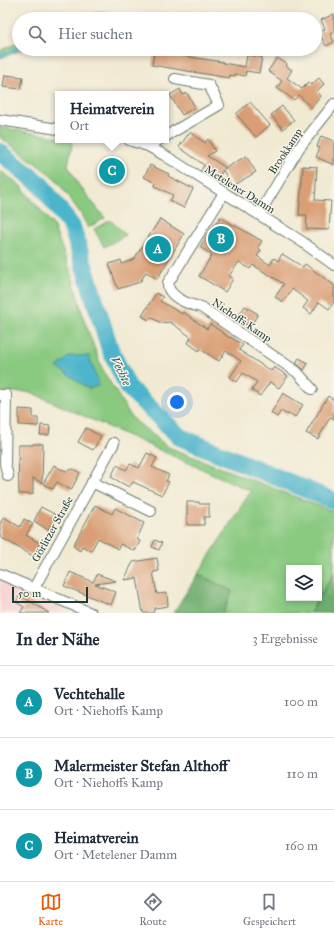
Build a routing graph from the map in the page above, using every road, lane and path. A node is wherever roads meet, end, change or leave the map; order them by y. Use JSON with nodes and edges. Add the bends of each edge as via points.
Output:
{"nodes":[{"id":1,"x":175,"y":79,"type":"dead end"},
{"id":2,"x":334,"y":104,"type":"edge"},
{"id":3,"x":0,"y":120,"type":"edge"},
{"id":4,"x":55,"y":129,"type":"edge"},
{"id":5,"x":169,"y":134,"type":"edge"},
{"id":6,"x":138,"y":143,"type":"edge"},
{"id":7,"x":154,"y":143,"type":"edge"},
{"id":8,"x":148,"y":146,"type":"junction"},
{"id":9,"x":224,"y":193,"type":"junction"},
{"id":10,"x":259,"y":214,"type":"junction"},
{"id":11,"x":334,"y":265,"type":"edge"},
{"id":12,"x":312,"y":389,"type":"dead end"},
{"id":13,"x":0,"y":395,"type":"edge"},
{"id":14,"x":114,"y":443,"type":"dead end"},
{"id":15,"x":8,"y":476,"type":"dead end"},
{"id":16,"x":92,"y":482,"type":"junction"},
{"id":17,"x":151,"y":511,"type":"dead end"},
{"id":18,"x":0,"y":574,"type":"edge"},
{"id":19,"x":34,"y":588,"type":"junction"},
{"id":20,"x":91,"y":613,"type":"edge"}],
"edges":[{"from":1,"to":5,"type":"street","via":[[209,85],[219,105]]},
{"from":2,"to":10,"type":"street","name":"Brookkamp","via":[[299,148]]},
{"from":3,"to":4,"type":"street"},
{"from":6,"to":8,"type":"street","name":"Metelener Damm"},
{"from":7,"to":8,"type":"street"},
{"from":8,"to":9,"type":"street","name":"Metelener Damm"},
{"from":9,"to":10,"type":"street","name":"Metelener Damm"},
{"from":9,"to":12,"type":"street","name":"Niehoffs Kamp","via":[[168,283],[168,288],[189,305],[201,307],[297,372]]},
{"from":10,"to":11,"type":"street","name":"Metelener Damm"},
{"from":13,"to":15,"type":"street","via":[[6,395],[5,464]]},
{"from":14,"to":16,"type":"street","name":"Görlitzer Straße"},
{"from":16,"to":17,"type":"street"},
{"from":16,"to":19,"type":"street","name":"Görlitzer Straße"},
{"from":18,"to":19,"type":"street"},
{"from":19,"to":20,"type":"street"}]}
